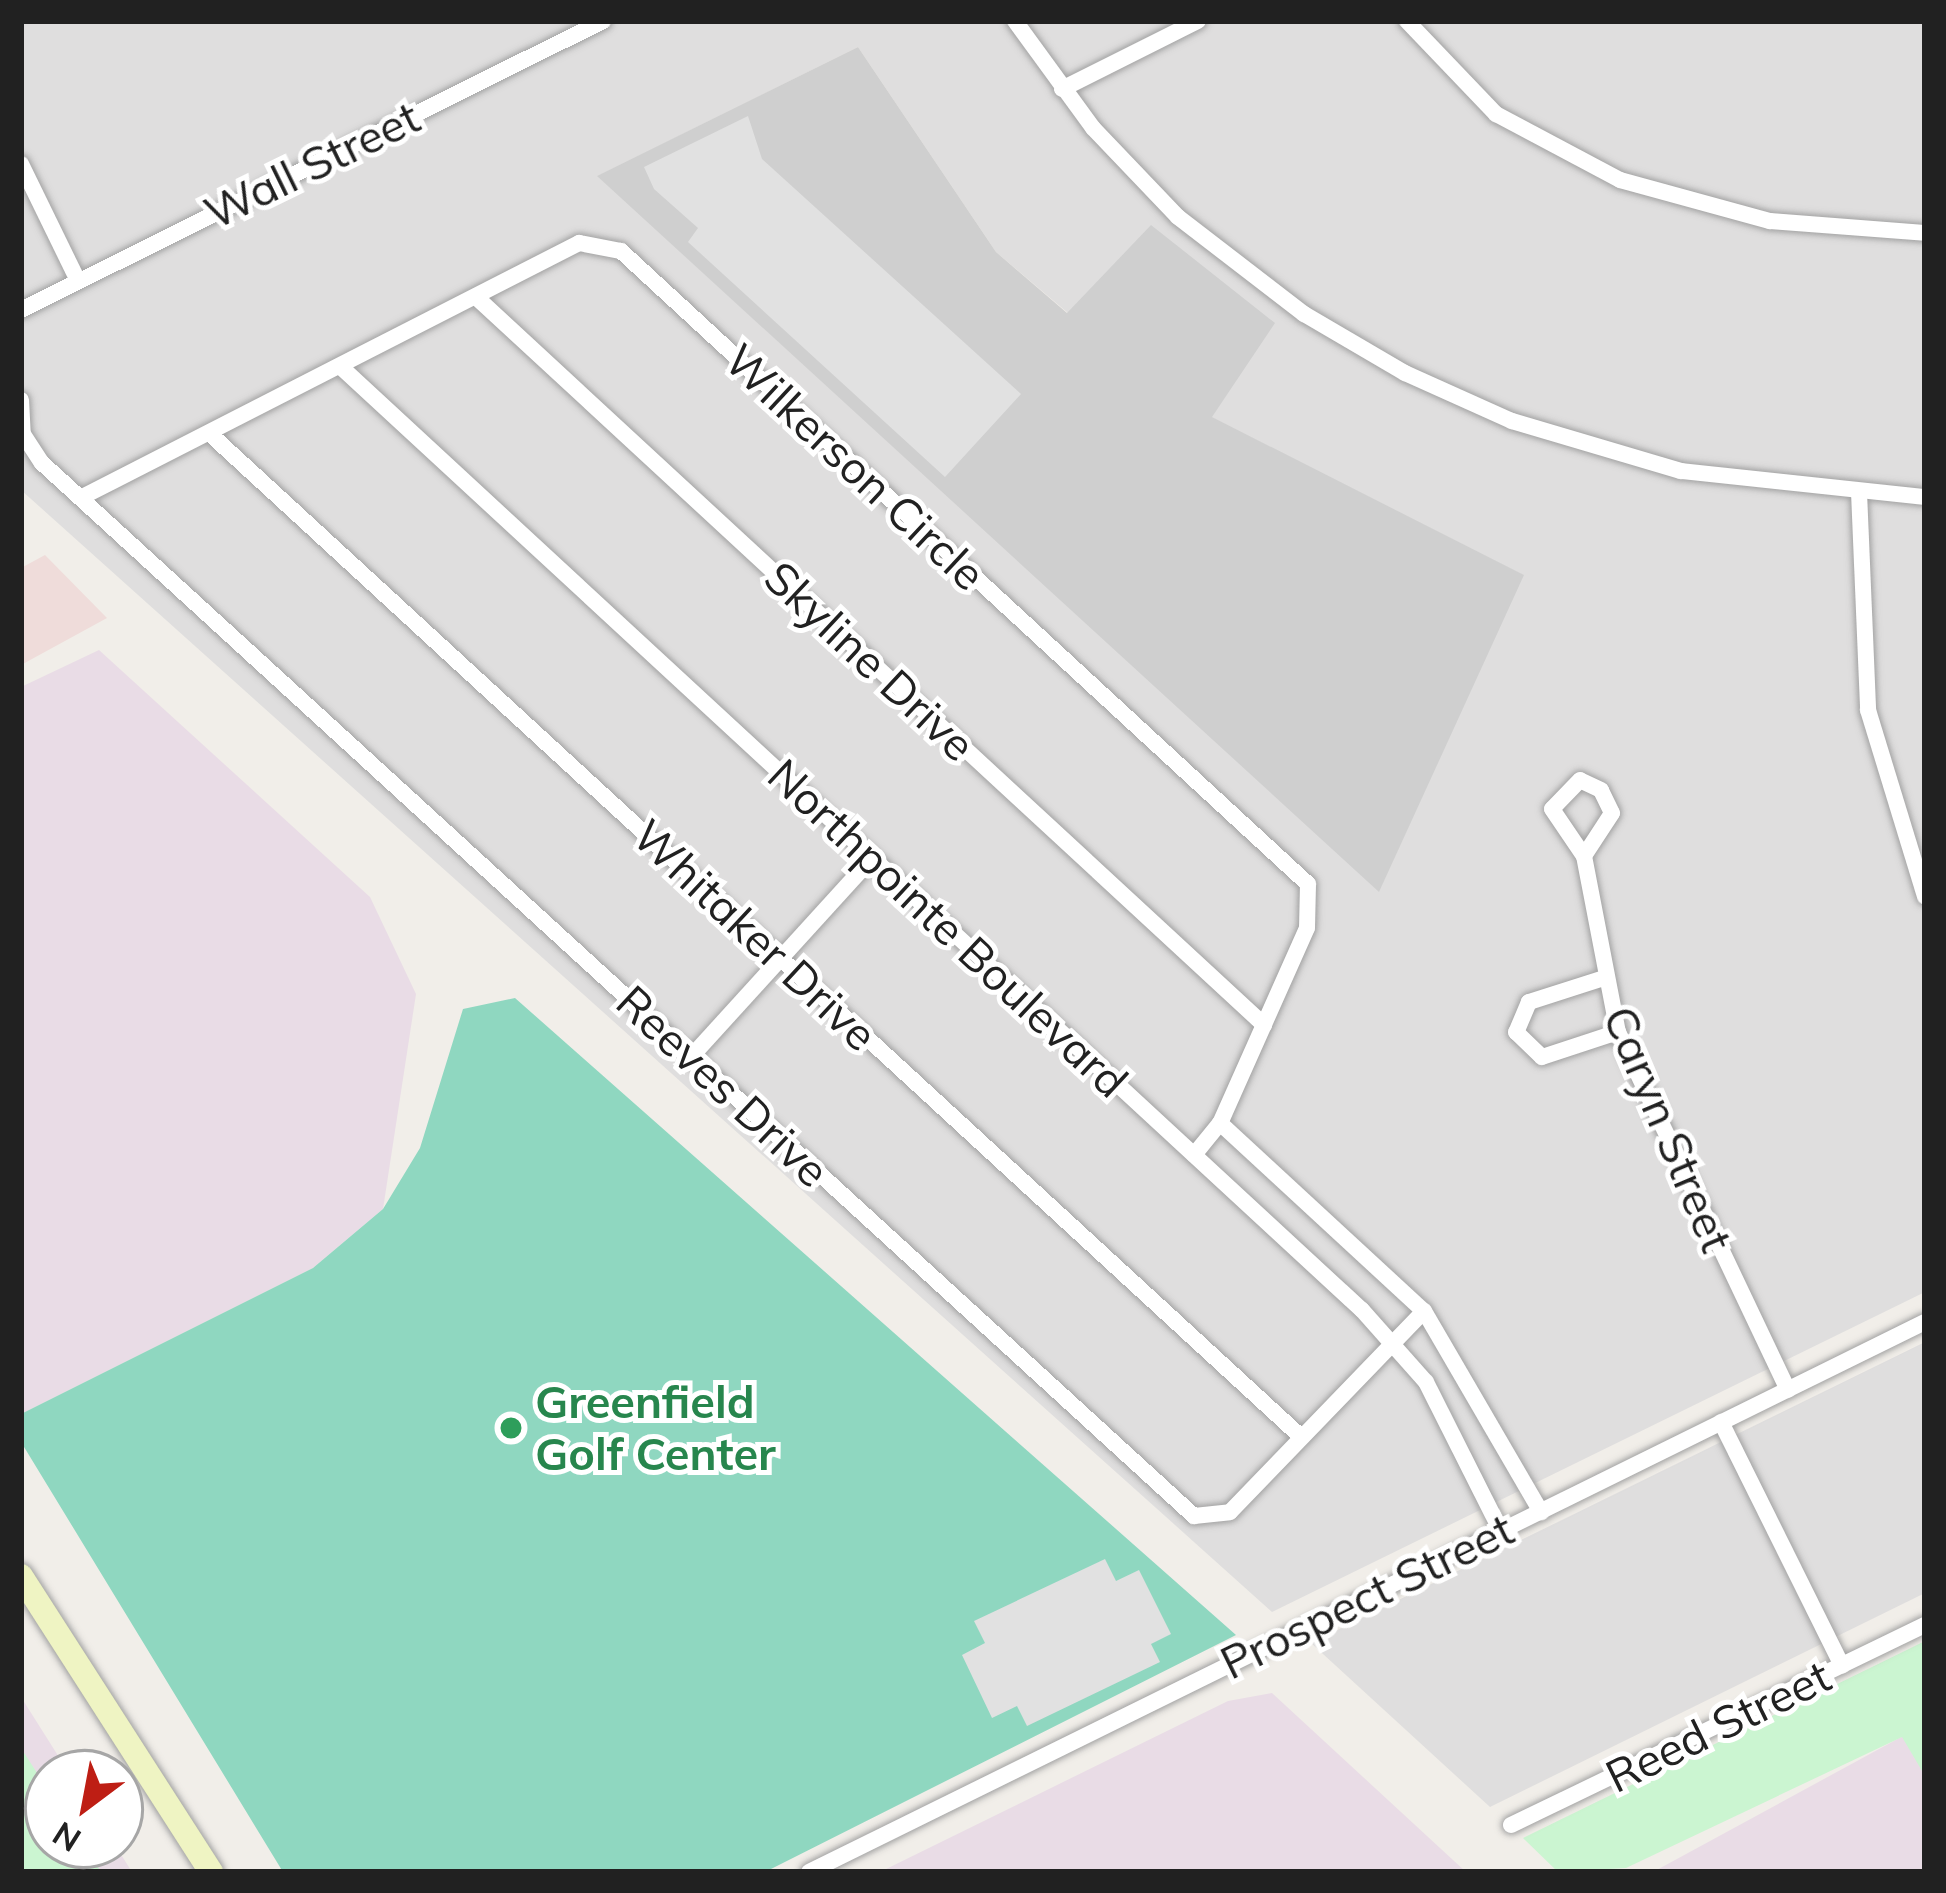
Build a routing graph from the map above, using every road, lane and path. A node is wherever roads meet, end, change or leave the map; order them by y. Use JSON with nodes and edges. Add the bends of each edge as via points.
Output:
{"nodes":[{"id":1,"x":603,"y":21,"type":"edge"},
{"id":2,"x":1015,"y":21,"type":"edge"},
{"id":3,"x":1198,"y":21,"type":"edge"},
{"id":4,"x":1407,"y":21,"type":"edge"},
{"id":5,"x":1062,"y":89,"type":"junction"},
{"id":6,"x":21,"y":164,"type":"edge"},
{"id":7,"x":1925,"y":233,"type":"edge"},
{"id":8,"x":78,"y":281,"type":"junction"},
{"id":9,"x":476,"y":297,"type":"junction"},
{"id":10,"x":21,"y":310,"type":"edge"},
{"id":11,"x":341,"y":367,"type":"junction"},
{"id":12,"x":21,"y":400,"type":"edge"},
{"id":13,"x":22,"y":432,"type":"edge"},
{"id":14,"x":209,"y":433,"type":"junction"},
{"id":15,"x":1859,"y":492,"type":"junction"},
{"id":16,"x":86,"y":495,"type":"junction"},
{"id":17,"x":1925,"y":497,"type":"edge"},
{"id":18,"x":1584,"y":856,"type":"dead end"},
{"id":19,"x":872,"y":858,"type":"junction"},
{"id":20,"x":1925,"y":896,"type":"edge"},
{"id":21,"x":781,"y":958,"type":"junction"},
{"id":22,"x":1604,"y":978,"type":"junction"},
{"id":23,"x":1264,"y":1025,"type":"junction"},
{"id":24,"x":1618,"y":1032,"type":"junction"},
{"id":25,"x":691,"y":1057,"type":"junction"},
{"id":26,"x":1220,"y":1123,"type":"junction"},
{"id":27,"x":1194,"y":1155,"type":"junction"},
{"id":28,"x":1424,"y":1311,"type":"junction"},
{"id":29,"x":1925,"y":1322,"type":"edge"},
{"id":30,"x":1390,"y":1340,"type":"junction"},
{"id":31,"x":1788,"y":1390,"type":"junction"},
{"id":32,"x":1721,"y":1422,"type":"junction"},
{"id":33,"x":1300,"y":1436,"type":"junction"},
{"id":34,"x":1540,"y":1511,"type":"junction"},
{"id":35,"x":1501,"y":1531,"type":"junction"},
{"id":36,"x":23,"y":1582,"type":"edge"},
{"id":37,"x":1925,"y":1625,"type":"edge"},
{"id":38,"x":1842,"y":1666,"type":"junction"},
{"id":39,"x":1511,"y":1826,"type":"dead end"},
{"id":40,"x":211,"y":1872,"type":"edge"},
{"id":41,"x":809,"y":1872,"type":"edge"}],
"edges":[{"from":1,"to":8,"type":"street","name":"Wall Street"},
{"from":2,"to":5,"type":"street"},
{"from":3,"to":5,"type":"street"},
{"from":4,"to":7,"type":"street","via":[[1496,114],[1620,180],[1770,221]]},
{"from":5,"to":15,"type":"street","via":[[1213,248],[1405,373],[1631,459]]},
{"from":6,"to":8,"type":"street"},
{"from":8,"to":10,"type":"street","name":"Wall Street"},
{"from":9,"to":11,"type":"street","name":"Wilkerson Circle"},
{"from":9,"to":23,"type":"street","name":"Skyline Drive"},
{"from":9,"to":23,"type":"street","name":"Wilkerson Circle","via":[[579,243],[621,251],[1308,884],[1307,928]]},
{"from":11,"to":14,"type":"street","name":"Wilkerson Circle"},
{"from":11,"to":19,"type":"street","name":"Northpointe Boulevard"},
{"from":12,"to":13,"type":"street","name":"Reeves Drive"},
{"from":13,"to":16,"type":"street","name":"Reeves Drive"},
{"from":14,"to":16,"type":"street","name":"Wilkerson Circle"},
{"from":14,"to":21,"type":"street","name":"Whitaker Drive"},
{"from":15,"to":17,"type":"street"},
{"from":15,"to":20,"type":"street","via":[[1868,710]]},
{"from":16,"to":25,"type":"street","name":"Reeves Drive"},
{"from":18,"to":22,"type":"street","name":"Caryn Street"},
{"from":19,"to":21,"type":"street"},
{"from":19,"to":27,"type":"street","name":"Northpointe Boulevard"},
{"from":21,"to":25,"type":"street"},
{"from":21,"to":33,"type":"street","name":"Whitaker Drive"},
{"from":22,"to":24,"type":"street","name":"Caryn Street"},
{"from":22,"to":24,"type":"street","via":[[1529,1002],[1516,1032],[1542,1057]]},
{"from":23,"to":26,"type":"street","name":"Wilkerson Circle"},
{"from":24,"to":31,"type":"street","name":"Caryn Street"},
{"from":25,"to":33,"type":"street","name":"Reeves Drive","via":[[1194,1516],[1230,1512]]},
{"from":26,"to":27,"type":"street","name":"Wilkerson Circle"},
{"from":26,"to":28,"type":"street"},
{"from":27,"to":30,"type":"street","name":"Northpointe Boulevard"},
{"from":28,"to":30,"type":"street","name":"Reeves Drive"},
{"from":28,"to":34,"type":"street"},
{"from":29,"to":31,"type":"street","name":"Prospect Street"},
{"from":30,"to":33,"type":"street","name":"Reeves Drive"},
{"from":30,"to":35,"type":"street","name":"Northpointe Boulevard","via":[[1426,1382]]},
{"from":31,"to":32,"type":"street","name":"Prospect Street"},
{"from":32,"to":34,"type":"street","name":"Prospect Street"},
{"from":32,"to":38,"type":"street"},
{"from":34,"to":35,"type":"street","name":"Prospect Street"},
{"from":35,"to":41,"type":"street","name":"Prospect Street"},
{"from":36,"to":40,"type":"main road"},
{"from":37,"to":38,"type":"street","name":"Reed Street"},
{"from":38,"to":39,"type":"street","name":"Reed Street"}]}
